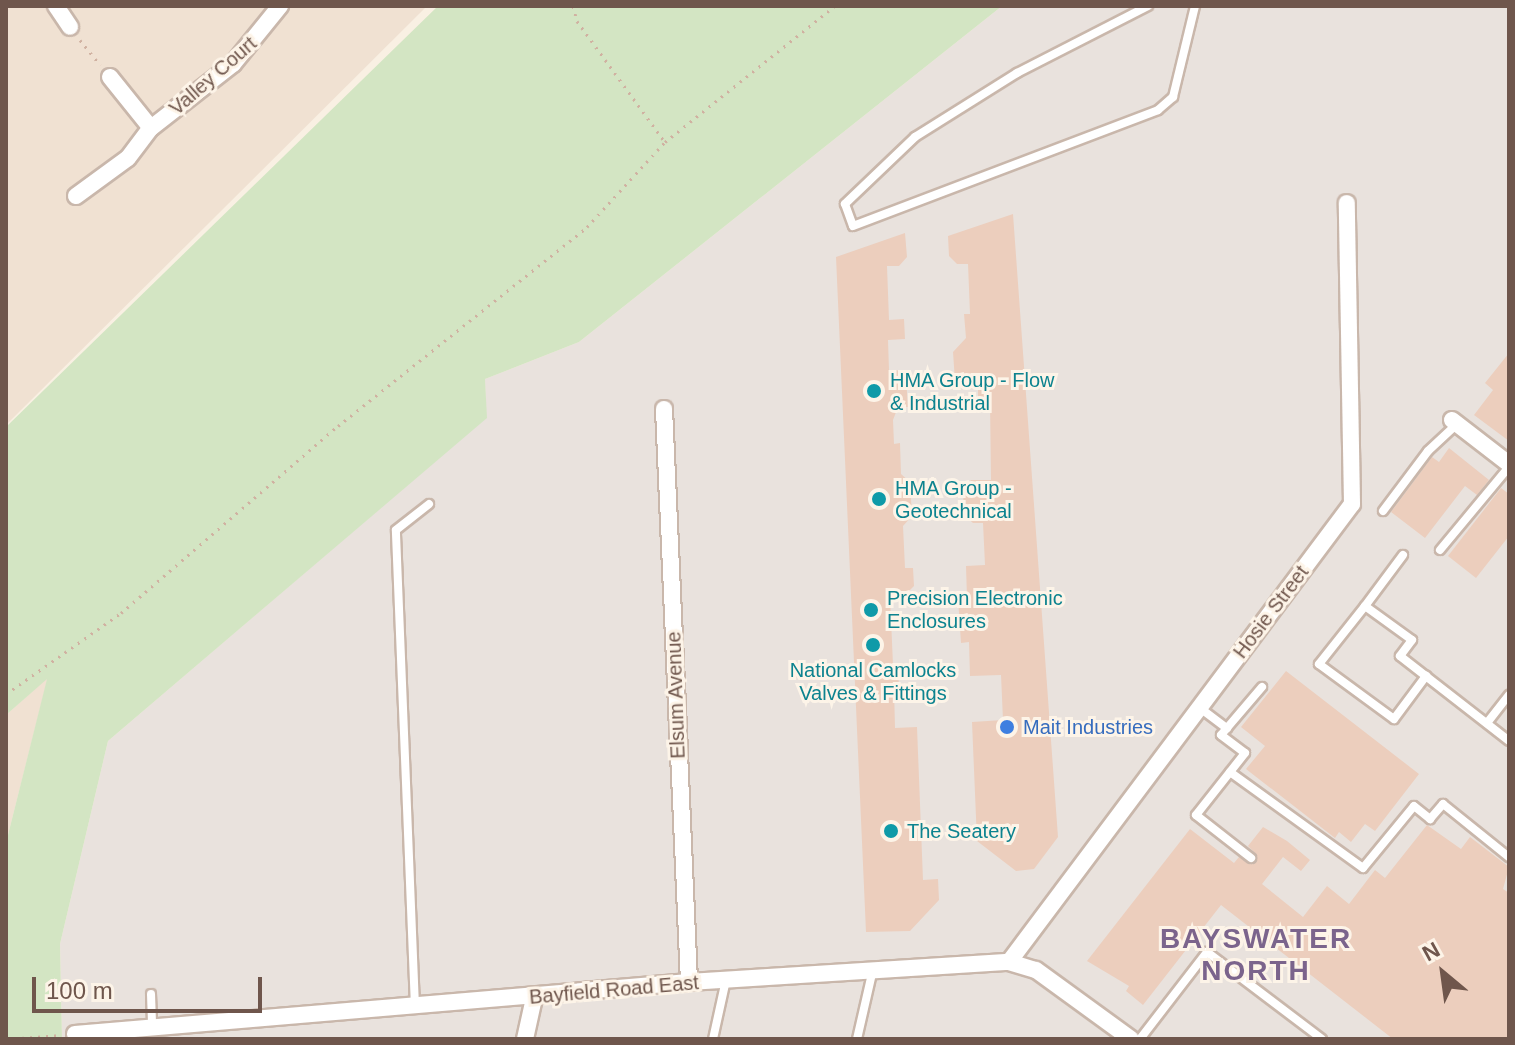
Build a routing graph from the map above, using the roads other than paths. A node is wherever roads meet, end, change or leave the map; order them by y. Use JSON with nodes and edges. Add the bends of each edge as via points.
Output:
{"nodes":[{"id":1,"x":56,"y":6,"type":"edge"},
{"id":2,"x":280,"y":6,"type":"edge"},
{"id":3,"x":1148,"y":6,"type":"edge"},
{"id":4,"x":1195,"y":6,"type":"edge"},
{"id":5,"x":70,"y":27,"type":"road end"},
{"id":6,"x":110,"y":77,"type":"road end"},
{"id":7,"x":151,"y":128,"type":"junction"},
{"id":8,"x":76,"y":196,"type":"dead end"},
{"id":9,"x":1347,"y":203,"type":"dead end"},
{"id":10,"x":664,"y":409,"type":"dead end"},
{"id":11,"x":1455,"y":422,"type":"joint"},
{"id":12,"x":1509,"y":466,"type":"edge"},
{"id":13,"x":429,"y":504,"type":"dead end"},
{"id":14,"x":1383,"y":511,"type":"dead end"},
{"id":15,"x":1440,"y":550,"type":"dead end"},
{"id":16,"x":1403,"y":555,"type":"dead end"},
{"id":17,"x":1365,"y":606,"type":"junction"},
{"id":18,"x":1426,"y":676,"type":"junction"},
{"id":19,"x":1262,"y":687,"type":"dead end"},
{"id":20,"x":1509,"y":695,"type":"edge"},
{"id":21,"x":1199,"y":708,"type":"junction"},
{"id":22,"x":1487,"y":723,"type":"junction"},
{"id":23,"x":1227,"y":728,"type":"junction"},
{"id":24,"x":1509,"y":741,"type":"edge"},
{"id":25,"x":1230,"y":772,"type":"junction"},
{"id":26,"x":1509,"y":857,"type":"edge"},
{"id":27,"x":1251,"y":858,"type":"dead end"},
{"id":28,"x":1009,"y":962,"type":"junction"},
{"id":29,"x":873,"y":969,"type":"junction"},
{"id":30,"x":726,"y":980,"type":"junction"},
{"id":31,"x":689,"y":982,"type":"junction"},
{"id":32,"x":151,"y":994,"type":"dead end"},
{"id":33,"x":534,"y":998,"type":"junction"},
{"id":34,"x":415,"y":1008,"type":"junction"},
{"id":35,"x":152,"y":1029,"type":"junction"},
{"id":36,"x":175,"y":1033,"type":"edge"},
{"id":37,"x":75,"y":1034,"type":"road end"},
{"id":38,"x":525,"y":1039,"type":"edge"},
{"id":39,"x":713,"y":1039,"type":"edge"},
{"id":40,"x":857,"y":1039,"type":"edge"},
{"id":41,"x":1131,"y":1039,"type":"edge"},
{"id":42,"x":1140,"y":1039,"type":"edge"},
{"id":43,"x":1322,"y":1039,"type":"edge"}],
"edges":[{"from":1,"to":5,"type":"street"},
{"from":2,"to":7,"type":"street","name":"Valley Court","via":[[233,64]]},
{"from":3,"to":4,"type":"lane","via":[[1017,73],[915,137],[845,204],[853,226],[1158,110],[1173,97]]},
{"from":6,"to":7,"type":"street","name":"Valley Court"},
{"from":7,"to":8,"type":"street","via":[[128,158]]},
{"from":9,"to":21,"type":"street","name":"Hosie Street","via":[[1352,504]]},
{"from":10,"to":31,"type":"street","name":"Elsum Avenue"},
{"from":11,"to":12,"type":"street"},
{"from":11,"to":14,"type":"lane"},
{"from":12,"to":15,"type":"lane"},
{"from":13,"to":34,"type":"lane","via":[[396,530]]},
{"from":16,"to":17,"type":"lane"},
{"from":17,"to":18,"type":"lane","via":[[1412,640],[1400,656]]},
{"from":17,"to":18,"type":"lane","via":[[1319,664],[1394,719]]},
{"from":18,"to":22,"type":"lane"},
{"from":19,"to":23,"type":"lane"},
{"from":20,"to":22,"type":"lane"},
{"from":21,"to":23,"type":"lane"},
{"from":21,"to":28,"type":"street","name":"Hosie Street"},
{"from":22,"to":24,"type":"lane"},
{"from":23,"to":25,"type":"lane","via":[[1221,735],[1245,753]]},
{"from":25,"to":26,"type":"lane","via":[[1363,868],[1414,806],[1430,819],[1443,804]]},
{"from":25,"to":27,"type":"lane","via":[[1196,815]]},
{"from":28,"to":29,"type":"street","name":"Bayfield Road East"},
{"from":28,"to":41,"type":"street","name":"Bayfield Road East","via":[[1036,970]]},
{"from":29,"to":30,"type":"street","name":"Bayfield Road East"},
{"from":29,"to":40,"type":"lane"},
{"from":30,"to":31,"type":"street","name":"Bayfield Road East"},
{"from":30,"to":39,"type":"lane"},
{"from":31,"to":33,"type":"street","name":"Bayfield Road East"},
{"from":32,"to":35,"type":"lane"},
{"from":33,"to":34,"type":"street","name":"Bayfield Road East"},
{"from":33,"to":38,"type":"street"},
{"from":34,"to":36,"type":"street","name":"Bayfield Road East"},
{"from":35,"to":36,"type":"street","name":"Bayfield Road East"},
{"from":35,"to":37,"type":"street","name":"Bayfield Road East"},
{"from":42,"to":43,"type":"lane","via":[[1207,952]]}]}
